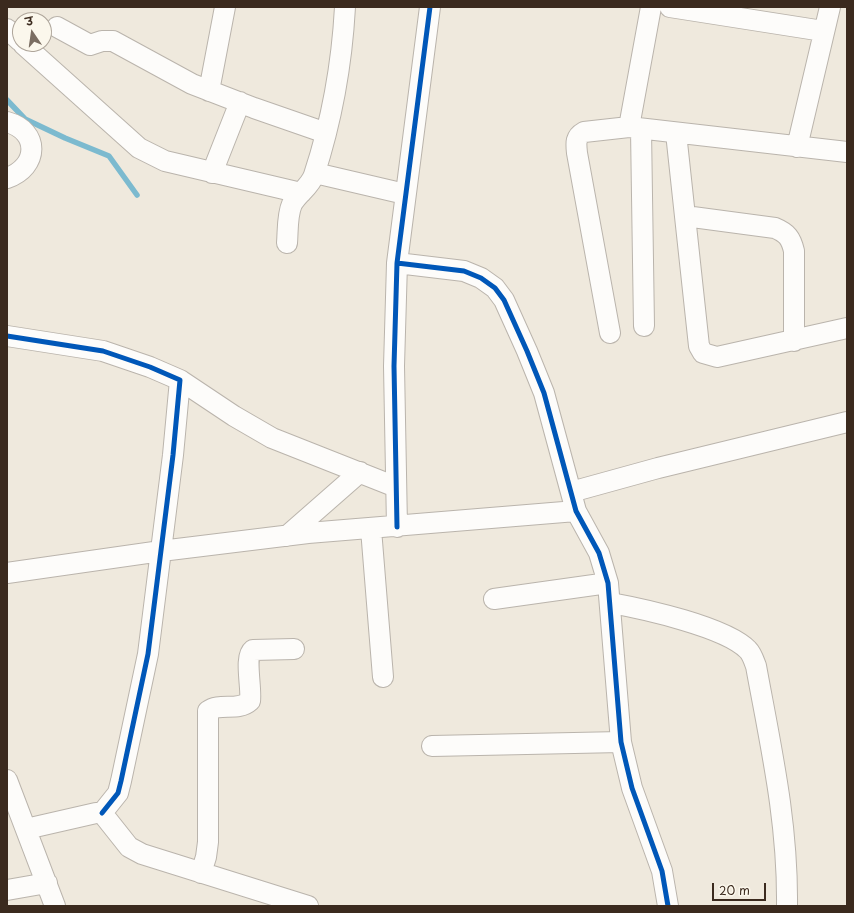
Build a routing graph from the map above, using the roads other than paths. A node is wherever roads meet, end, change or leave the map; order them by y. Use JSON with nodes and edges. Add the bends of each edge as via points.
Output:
{"nodes":[{"id":1,"x":225,"y":7,"type":"edge"},
{"id":2,"x":345,"y":7,"type":"edge"},
{"id":3,"x":430,"y":7,"type":"edge"},
{"id":4,"x":651,"y":7,"type":"edge"},
{"id":5,"x":670,"y":7,"type":"edge"},
{"id":6,"x":830,"y":7,"type":"edge"},
{"id":7,"x":57,"y":27,"type":"dead end"},
{"id":8,"x":823,"y":31,"type":"junction"},
{"id":9,"x":32,"y":52,"type":"edge"},
{"id":10,"x":209,"y":90,"type":"junction"},
{"id":11,"x":240,"y":102,"type":"junction"},
{"id":12,"x":7,"y":122,"type":"edge"},
{"id":13,"x":635,"y":128,"type":"junction"},
{"id":14,"x":326,"y":133,"type":"junction"},
{"id":15,"x":676,"y":133,"type":"junction"},
{"id":16,"x":797,"y":147,"type":"junction"},
{"id":17,"x":847,"y":152,"type":"edge"},
{"id":18,"x":212,"y":173,"type":"junction"},
{"id":19,"x":315,"y":173,"type":"junction"},
{"id":20,"x":7,"y":178,"type":"edge"},
{"id":21,"x":302,"y":193,"type":"junction"},
{"id":22,"x":405,"y":194,"type":"junction"},
{"id":23,"x":685,"y":216,"type":"junction"},
{"id":24,"x":287,"y":243,"type":"dead end"},
{"id":25,"x":397,"y":263,"type":"junction"},
{"id":26,"x":644,"y":326,"type":"dead end"},
{"id":27,"x":847,"y":328,"type":"edge"},
{"id":28,"x":610,"y":333,"type":"dead end"},
{"id":29,"x":7,"y":336,"type":"edge"},
{"id":30,"x":794,"y":341,"type":"junction"},
{"id":31,"x":180,"y":380,"type":"junction"},
{"id":32,"x":847,"y":422,"type":"edge"},
{"id":33,"x":360,"y":472,"type":"junction"},
{"id":34,"x":396,"y":487,"type":"junction"},
{"id":35,"x":571,"y":492,"type":"junction"},
{"id":36,"x":576,"y":511,"type":"junction"},
{"id":37,"x":397,"y":527,"type":"junction"},
{"id":38,"x":371,"y":529,"type":"junction"},
{"id":39,"x":287,"y":536,"type":"junction"},
{"id":40,"x":161,"y":551,"type":"junction"},
{"id":41,"x":7,"y":573,"type":"edge"},
{"id":42,"x":608,"y":582,"type":"junction"},
{"id":43,"x":494,"y":599,"type":"dead end"},
{"id":44,"x":611,"y":603,"type":"junction"},
{"id":45,"x":294,"y":649,"type":"dead end"},
{"id":46,"x":383,"y":677,"type":"dead end"},
{"id":47,"x":621,"y":742,"type":"junction"},
{"id":48,"x":432,"y":746,"type":"dead end"},
{"id":49,"x":7,"y":780,"type":"edge"},
{"id":50,"x":102,"y":813,"type":"junction"},
{"id":51,"x":26,"y":828,"type":"junction"},
{"id":52,"x":201,"y":873,"type":"junction"},
{"id":53,"x":47,"y":883,"type":"junction"},
{"id":54,"x":7,"y":890,"type":"edge"},
{"id":55,"x":55,"y":906,"type":"edge"},
{"id":56,"x":308,"y":906,"type":"edge"},
{"id":57,"x":668,"y":906,"type":"edge"},
{"id":58,"x":787,"y":906,"type":"edge"}],
"edges":[{"from":1,"to":10,"type":"street"},
{"from":2,"to":14,"type":"street","via":[[337,74]]},
{"from":3,"to":22,"type":"street"},
{"from":4,"to":13,"type":"street"},
{"from":5,"to":8,"type":"street"},
{"from":6,"to":8,"type":"street"},
{"from":7,"to":10,"type":"street","via":[[90,45],[102,40],[113,41],[192,84]]},
{"from":8,"to":16,"type":"street"},
{"from":9,"to":18,"type":"street","via":[[139,148],[165,161]]},
{"from":10,"to":11,"type":"street"},
{"from":11,"to":14,"type":"street"},
{"from":11,"to":18,"type":"street"},
{"from":12,"to":20,"type":"street","via":[[21,127],[29,140],[31,154],[29,163],[22,171]]},
{"from":13,"to":15,"type":"street"},
{"from":13,"to":26,"type":"street"},
{"from":13,"to":28,"type":"street","via":[[584,132],[576,141]]},
{"from":14,"to":19,"type":"street"},
{"from":15,"to":16,"type":"street"},
{"from":15,"to":23,"type":"street"},
{"from":16,"to":17,"type":"street"},
{"from":18,"to":21,"type":"street"},
{"from":19,"to":21,"type":"street"},
{"from":19,"to":22,"type":"street"},
{"from":21,"to":24,"type":"street","via":[[292,204]]},
{"from":22,"to":25,"type":"street"},
{"from":23,"to":30,"type":"street","via":[[774,228],[786,233],[792,241],[794,251]]},
{"from":23,"to":30,"type":"street","via":[[698,346],[703,353],[717,356]]},
{"from":25,"to":34,"type":"street","via":[[394,366]]},
{"from":25,"to":35,"type":"street","via":[[464,271],[481,278],[495,288],[504,300],[521,336],[544,393]]},
{"from":27,"to":30,"type":"street"},
{"from":29,"to":31,"type":"street","via":[[103,351]]},
{"from":31,"to":33,"type":"street","via":[[272,438]]},
{"from":31,"to":40,"type":"street"},
{"from":32,"to":35,"type":"street"},
{"from":33,"to":34,"type":"street"},
{"from":33,"to":39,"type":"street"},
{"from":34,"to":37,"type":"street"},
{"from":35,"to":36,"type":"street"},
{"from":36,"to":37,"type":"street"},
{"from":36,"to":42,"type":"street","via":[[599,553]]},
{"from":37,"to":38,"type":"street"},
{"from":38,"to":39,"type":"street"},
{"from":38,"to":46,"type":"street"},
{"from":39,"to":40,"type":"street"},
{"from":40,"to":41,"type":"street"},
{"from":40,"to":50,"type":"street","via":[[148,654],[121,781],[118,793]]},
{"from":42,"to":43,"type":"street"},
{"from":42,"to":44,"type":"street"},
{"from":44,"to":47,"type":"street"},
{"from":44,"to":58,"type":"street","via":[[639,608],[720,632],[739,641],[750,651],[756,666],[780,792],[785,837]]},
{"from":45,"to":52,"type":"street","via":[[253,650],[248,659],[250,701],[239,707],[212,708],[208,711],[208,842]]},
{"from":47,"to":48,"type":"street"},
{"from":47,"to":57,"type":"street","via":[[632,788],[662,871]]},
{"from":49,"to":51,"type":"street"},
{"from":50,"to":51,"type":"street","via":[[96,812]]},
{"from":50,"to":52,"type":"street","via":[[129,847],[142,854]]},
{"from":51,"to":53,"type":"street"},
{"from":52,"to":56,"type":"street"},
{"from":53,"to":54,"type":"street"},
{"from":53,"to":55,"type":"street"}]}
